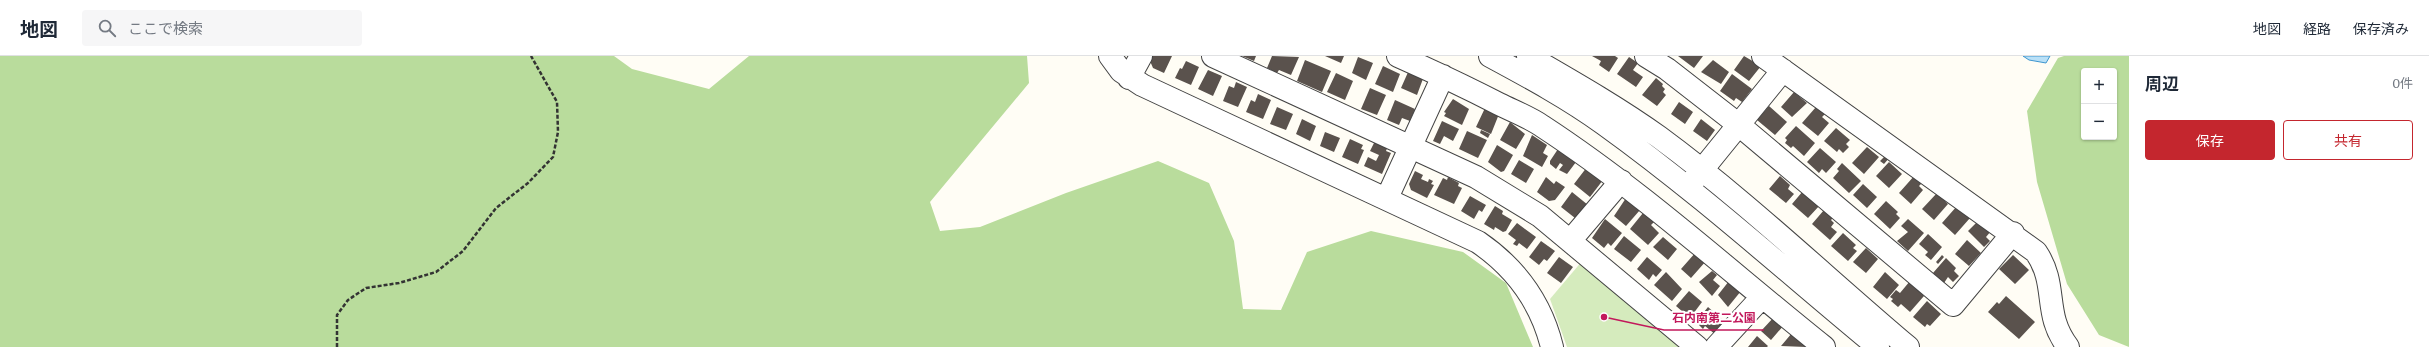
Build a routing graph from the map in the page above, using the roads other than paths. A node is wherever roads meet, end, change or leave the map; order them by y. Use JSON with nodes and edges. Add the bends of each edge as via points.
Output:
{"nodes":[{"id":1,"x":1110,"y":56,"type":"edge"},
{"id":2,"x":1141,"y":56,"type":"edge"},
{"id":3,"x":1213,"y":56,"type":"edge"},
{"id":4,"x":1398,"y":56,"type":"edge"},
{"id":5,"x":1490,"y":56,"type":"edge"},
{"id":6,"x":1528,"y":56,"type":"edge"},
{"id":7,"x":1646,"y":56,"type":"edge"},
{"id":8,"x":1763,"y":56,"type":"edge"},
{"id":9,"x":1783,"y":70,"type":"junction"},
{"id":10,"x":1443,"y":76,"type":"junction"},
{"id":11,"x":1129,"y":78,"type":"junction"},
{"id":12,"x":1739,"y":125,"type":"junction"},
{"id":13,"x":1411,"y":147,"type":"junction"},
{"id":14,"x":1702,"y":170,"type":"junction"},
{"id":15,"x":1621,"y":181,"type":"junction"},
{"id":16,"x":1688,"y":188,"type":"junction"},
{"id":17,"x":1387,"y":198,"type":"junction"},
{"id":18,"x":2013,"y":233,"type":"junction"},
{"id":19,"x":1570,"y":241,"type":"junction"},
{"id":20,"x":1762,"y":297,"type":"junction"},
{"id":21,"x":1552,"y":347,"type":"edge"},
{"id":22,"x":1697,"y":347,"type":"edge"},
{"id":23,"x":1716,"y":347,"type":"edge"},
{"id":24,"x":1824,"y":347,"type":"edge"},
{"id":25,"x":1878,"y":347,"type":"edge"},
{"id":26,"x":1908,"y":347,"type":"edge"},
{"id":27,"x":2068,"y":347,"type":"edge"}],
"edges":[{"from":1,"to":11,"type":"street"},
{"from":2,"to":11,"type":"street"},
{"from":3,"to":13,"type":"street"},
{"from":4,"to":10,"type":"street"},
{"from":5,"to":16,"type":"street","via":[[1597,120]]},
{"from":6,"to":14,"type":"street","via":[[1616,107]]},
{"from":7,"to":12,"type":"street","via":[[1667,69]]},
{"from":8,"to":9,"type":"street"},
{"from":9,"to":12,"type":"street"},
{"from":9,"to":18,"type":"street"},
{"from":10,"to":13,"type":"street"},
{"from":10,"to":15,"type":"street","via":[[1541,125]]},
{"from":11,"to":17,"type":"street"},
{"from":12,"to":14,"type":"street"},
{"from":12,"to":18,"type":"street","via":[[1953,305]]},
{"from":13,"to":17,"type":"street"},
{"from":13,"to":19,"type":"street","via":[[1476,177],[1540,216]]},
{"from":14,"to":16,"type":"street"},
{"from":14,"to":26,"type":"street"},
{"from":15,"to":19,"type":"street"},
{"from":15,"to":20,"type":"street","via":[[1694,238]]},
{"from":16,"to":25,"type":"street"},
{"from":17,"to":21,"type":"street","via":[[1460,232],[1495,254],[1524,284],[1535,301]]},
{"from":18,"to":27,"type":"street","via":[[2036,252],[2044,263],[2049,276],[2052,316],[2058,332]]},
{"from":19,"to":22,"type":"street"},
{"from":20,"to":23,"type":"street"},
{"from":20,"to":24,"type":"street"}]}
